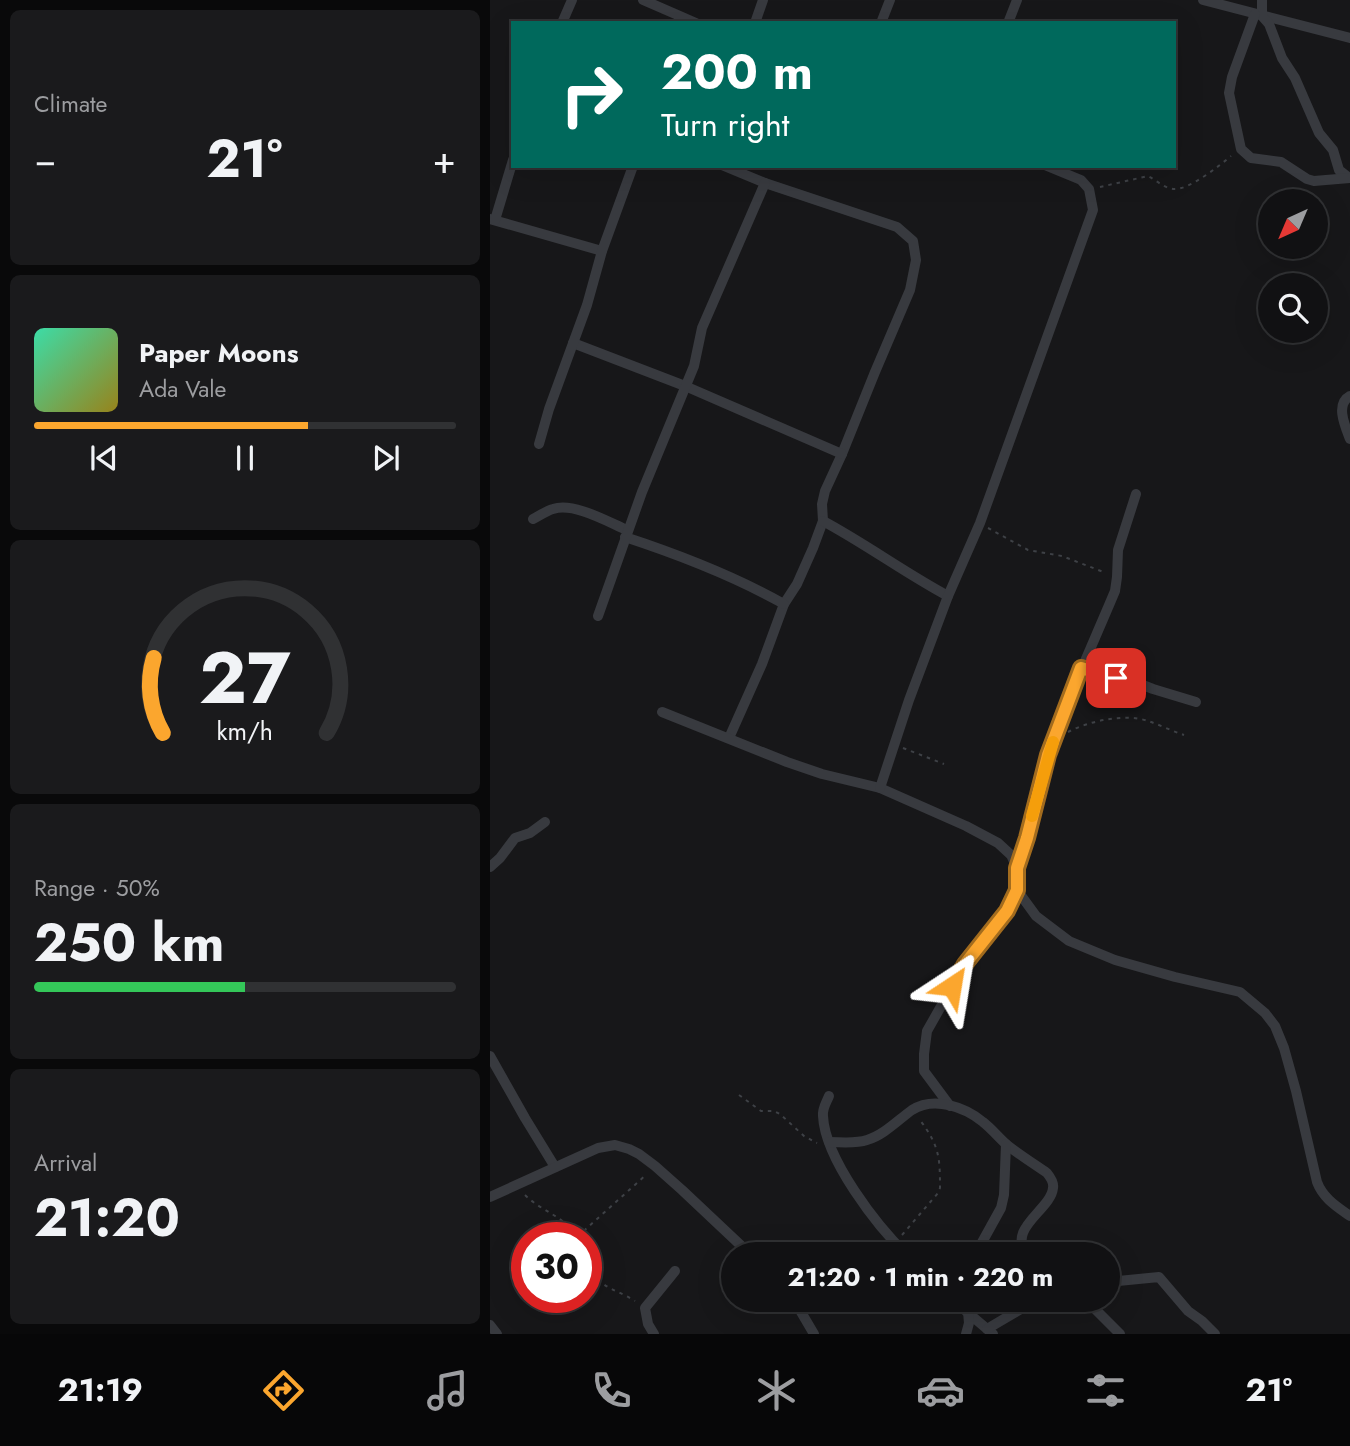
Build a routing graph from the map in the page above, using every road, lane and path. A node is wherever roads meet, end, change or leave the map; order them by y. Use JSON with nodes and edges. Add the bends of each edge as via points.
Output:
{"nodes":[{"id":1,"x":572,"y":0,"type":"edge"},
{"id":2,"x":643,"y":0,"type":"edge"},
{"id":3,"x":762,"y":0,"type":"edge"},
{"id":4,"x":890,"y":0,"type":"edge"},
{"id":5,"x":1017,"y":0,"type":"edge"},
{"id":6,"x":1262,"y":0,"type":"edge"},
{"id":7,"x":1208,"y":1,"type":"edge"},
{"id":8,"x":1259,"y":15,"type":"junction"},
{"id":9,"x":563,"y":21,"type":"edge"},
{"id":10,"x":691,"y":21,"type":"edge"},
{"id":11,"x":756,"y":21,"type":"edge"},
{"id":12,"x":882,"y":21,"type":"edge"},
{"id":13,"x":1009,"y":21,"type":"edge"},
{"id":14,"x":1350,"y":38,"type":"edge"},
{"id":15,"x":1241,"y":149,"type":"junction"},
{"id":16,"x":511,"y":166,"type":"edge"},
{"id":17,"x":632,"y":168,"type":"edge"},
{"id":18,"x":729,"y":168,"type":"edge"},
{"id":19,"x":1052,"y":168,"type":"edge"},
{"id":20,"x":1349,"y":178,"type":"edge"},
{"id":21,"x":765,"y":183,"type":"junction"},
{"id":22,"x":1089,"y":189,"type":"junction"},
{"id":23,"x":492,"y":219,"type":"edge"},
{"id":24,"x":602,"y":251,"type":"junction"},
{"id":25,"x":573,"y":344,"type":"junction"},
{"id":26,"x":685,"y":386,"type":"junction"},
{"id":27,"x":1350,"y":396,"type":"edge"},
{"id":28,"x":1350,"y":439,"type":"edge"},
{"id":29,"x":539,"y":444,"type":"dead end"},
{"id":30,"x":842,"y":454,"type":"junction"},
{"id":31,"x":1136,"y":494,"type":"dead end"},
{"id":32,"x":533,"y":519,"type":"dead end"},
{"id":33,"x":823,"y":521,"type":"junction"},
{"id":34,"x":980,"y":523,"type":"junction"},
{"id":35,"x":626,"y":534,"type":"junction"},
{"id":36,"x":1117,"y":577,"type":"junction"},
{"id":37,"x":948,"y":596,"type":"junction"},
{"id":38,"x":784,"y":604,"type":"junction"},
{"id":39,"x":598,"y":616,"type":"dead end"},
{"id":40,"x":1081,"y":668,"type":"junction"},
{"id":41,"x":1196,"y":702,"type":"dead end"},
{"id":42,"x":662,"y":712,"type":"dead end"},
{"id":43,"x":1184,"y":735,"type":"dead end"},
{"id":44,"x":730,"y":738,"type":"junction"},
{"id":45,"x":1054,"y":740,"type":"junction"},
{"id":46,"x":894,"y":745,"type":"junction"},
{"id":47,"x":944,"y":764,"type":"dead end"},
{"id":48,"x":880,"y":788,"type":"junction"},
{"id":49,"x":545,"y":822,"type":"dead end"},
{"id":50,"x":490,"y":867,"type":"edge"},
{"id":51,"x":1017,"y":868,"type":"junction"},
{"id":52,"x":1017,"y":890,"type":"junction"},
{"id":53,"x":490,"y":1056,"type":"edge"},
{"id":54,"x":739,"y":1096,"type":"dead end"},
{"id":55,"x":829,"y":1096,"type":"dead end"},
{"id":56,"x":950,"y":1106,"type":"junction"},
{"id":57,"x":913,"y":1110,"type":"junction"},
{"id":58,"x":829,"y":1142,"type":"junction"},
{"id":59,"x":1006,"y":1144,"type":"junction"},
{"id":60,"x":655,"y":1166,"type":"junction"},
{"id":61,"x":555,"y":1167,"type":"junction"},
{"id":62,"x":517,"y":1185,"type":"junction"},
{"id":63,"x":490,"y":1197,"type":"edge"},
{"id":64,"x":1350,"y":1216,"type":"edge"},
{"id":65,"x":737,"y":1242,"type":"edge"},
{"id":66,"x":894,"y":1242,"type":"edge"},
{"id":67,"x":897,"y":1242,"type":"edge"},
{"id":68,"x":982,"y":1242,"type":"edge"},
{"id":69,"x":1022,"y":1242,"type":"edge"},
{"id":70,"x":676,"y":1271,"type":"dead end"},
{"id":71,"x":1120,"y":1281,"type":"edge"},
{"id":72,"x":602,"y":1284,"type":"edge"},
{"id":73,"x":645,"y":1308,"type":"junction"},
{"id":74,"x":801,"y":1312,"type":"edge"},
{"id":75,"x":968,"y":1312,"type":"joint"},
{"id":76,"x":1018,"y":1312,"type":"edge"},
{"id":77,"x":1098,"y":1312,"type":"edge"},
{"id":78,"x":1202,"y":1321,"type":"junction"},
{"id":79,"x":490,"y":1325,"type":"edge"},
{"id":80,"x":990,"y":1331,"type":"edge"},
{"id":81,"x":652,"y":1333,"type":"edge"},
{"id":82,"x":497,"y":1334,"type":"edge"},
{"id":83,"x":814,"y":1334,"type":"edge"},
{"id":84,"x":966,"y":1334,"type":"edge"},
{"id":85,"x":1120,"y":1334,"type":"edge"},
{"id":86,"x":1202,"y":1334,"type":"edge"},
{"id":87,"x":1215,"y":1334,"type":"edge"}],
"edges":[{"from":1,"to":9,"type":"street"},
{"from":2,"to":10,"type":"street"},
{"from":3,"to":11,"type":"street"},
{"from":4,"to":12,"type":"street"},
{"from":5,"to":13,"type":"street"},
{"from":6,"to":8,"type":"street"},
{"from":7,"to":8,"type":"street"},
{"from":8,"to":14,"type":"street"},
{"from":8,"to":15,"type":"street","via":[[1229,93]]},
{"from":8,"to":20,"type":"street","via":[[1269,24],[1339,170]]},
{"from":15,"to":20,"type":"street","via":[[1251,158],[1281,162],[1314,181]]},
{"from":15,"to":22,"type":"path","via":[[1180,189],[1170,189],[1148,176]]},
{"from":16,"to":23,"type":"street"},
{"from":17,"to":24,"type":"street"},
{"from":18,"to":21,"type":"street"},
{"from":19,"to":22,"type":"street","via":[[1081,180]]},
{"from":21,"to":26,"type":"street","via":[[702,328]]},
{"from":21,"to":30,"type":"street","via":[[897,228],[913,241],[916,260],[910,290]]},
{"from":22,"to":34,"type":"street","via":[[1093,210],[1086,233]]},
{"from":23,"to":24,"type":"street"},
{"from":24,"to":25,"type":"street"},
{"from":25,"to":26,"type":"street"},
{"from":25,"to":29,"type":"street"},
{"from":26,"to":30,"type":"street"},
{"from":26,"to":35,"type":"street"},
{"from":27,"to":28,"type":"street","via":[[1343,403],[1343,422]]},
{"from":30,"to":33,"type":"street","via":[[825,491]]},
{"from":31,"to":36,"type":"street","via":[[1118,550]]},
{"from":32,"to":35,"type":"street","via":[[554,508],[571,508]]},
{"from":33,"to":37,"type":"street"},
{"from":33,"to":38,"type":"street"},
{"from":34,"to":36,"type":"path","via":[[1028,550]]},
{"from":34,"to":37,"type":"street"},
{"from":35,"to":38,"type":"street"},
{"from":35,"to":39,"type":"street"},
{"from":36,"to":40,"type":"street"},
{"from":37,"to":46,"type":"street"},
{"from":38,"to":44,"type":"street"},
{"from":40,"to":41,"type":"street"},
{"from":40,"to":45,"type":"street"},
{"from":42,"to":44,"type":"street"},
{"from":43,"to":45,"type":"path","via":[[1147,720],[1103,719]]},
{"from":44,"to":48,"type":"street","via":[[822,774]]},
{"from":45,"to":51,"type":"street"},
{"from":46,"to":47,"type":"path"},
{"from":46,"to":48,"type":"street"},
{"from":48,"to":51,"type":"street","via":[[998,843]]},
{"from":49,"to":50,"type":"street","via":[[515,838]]},
{"from":51,"to":52,"type":"street"},
{"from":52,"to":56,"type":"street","via":[[1007,911],[965,964],[927,1031],[924,1071]]},
{"from":52,"to":64,"type":"street","via":[[1036,915],[1069,941],[1115,960],[1232,989],[1265,1013],[1284,1048],[1317,1182],[1332,1204]]},
{"from":53,"to":61,"type":"street"},
{"from":54,"to":58,"type":"path","via":[[761,1111],[780,1114],[811,1141]]},
{"from":55,"to":58,"type":"street","via":[[822,1115]]},
{"from":56,"to":57,"type":"street","via":[[939,1103]]},
{"from":56,"to":59,"type":"street","via":[[972,1114]]},
{"from":57,"to":58,"type":"street","via":[[877,1137]]},
{"from":57,"to":67,"type":"path","via":[[936,1144],[940,1188]]},
{"from":58,"to":66,"type":"street","via":[[853,1187]]},
{"from":59,"to":68,"type":"street","via":[[1001,1208]]},
{"from":59,"to":69,"type":"street","via":[[1047,1173],[1054,1188],[1023,1232]]},
{"from":60,"to":61,"type":"street","via":[[615,1145]]},
{"from":60,"to":62,"type":"path","via":[[577,1237]]},
{"from":60,"to":65,"type":"street"},
{"from":61,"to":62,"type":"street"},
{"from":62,"to":63,"type":"street"},
{"from":70,"to":73,"type":"street"},
{"from":71,"to":78,"type":"street","via":[[1160,1276]]},
{"from":72,"to":73,"type":"path"},
{"from":73,"to":81,"type":"street"},
{"from":74,"to":83,"type":"street"},
{"from":75,"to":80,"type":"street"},
{"from":75,"to":84,"type":"street"},
{"from":76,"to":80,"type":"street"},
{"from":77,"to":85,"type":"street"},
{"from":78,"to":86,"type":"street"},
{"from":78,"to":87,"type":"street"},
{"from":79,"to":82,"type":"street"}]}
